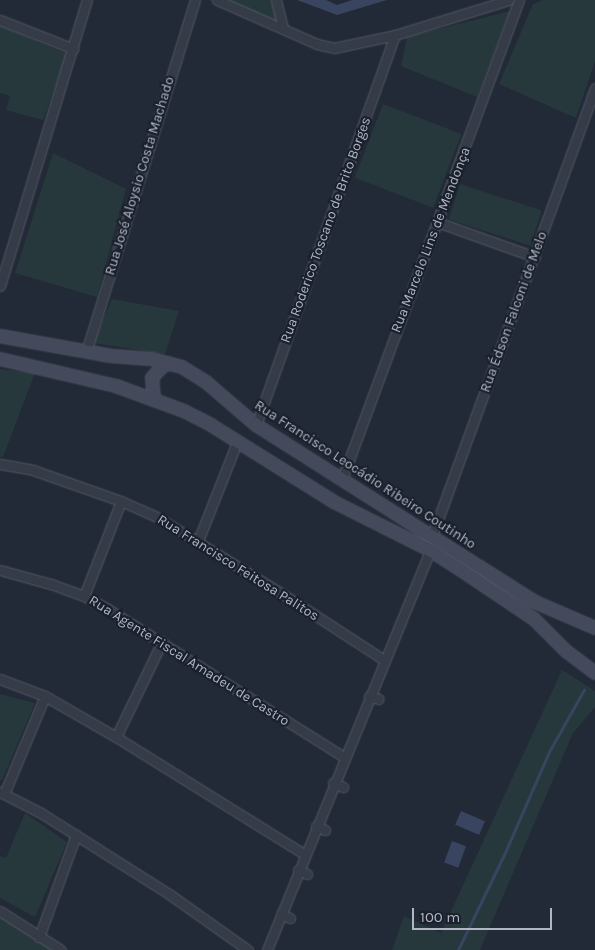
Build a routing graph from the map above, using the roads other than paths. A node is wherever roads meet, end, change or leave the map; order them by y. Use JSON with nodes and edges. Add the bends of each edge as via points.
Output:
{"nodes":[{"id":1,"x":87,"y":0,"type":"edge"},
{"id":2,"x":195,"y":0,"type":"edge"},
{"id":3,"x":217,"y":0,"type":"edge"},
{"id":4,"x":276,"y":0,"type":"edge"},
{"id":5,"x":509,"y":0,"type":"edge"},
{"id":6,"x":519,"y":0,"type":"edge"},
{"id":7,"x":0,"y":20,"type":"edge"},
{"id":8,"x":283,"y":29,"type":"junction"},
{"id":9,"x":396,"y":35,"type":"junction"},
{"id":10,"x":74,"y":49,"type":"junction"},
{"id":11,"x":595,"y":88,"type":"edge"},
{"id":12,"x":437,"y":222,"type":"junction"},
{"id":13,"x":535,"y":257,"type":"junction"},
{"id":14,"x":0,"y":286,"type":"edge"},
{"id":15,"x":0,"y":336,"type":"edge"},
{"id":16,"x":86,"y":352,"type":"junction"},
{"id":17,"x":0,"y":358,"type":"edge"},
{"id":18,"x":169,"y":363,"type":"junction"},
{"id":19,"x":154,"y":399,"type":"junction"},
{"id":20,"x":256,"y":425,"type":"junction"},
{"id":21,"x":237,"y":442,"type":"junction"},
{"id":22,"x":0,"y":464,"type":"edge"},
{"id":23,"x":342,"y":479,"type":"junction"},
{"id":24,"x":121,"y":501,"type":"junction"},
{"id":25,"x":432,"y":536,"type":"junction"},
{"id":26,"x":198,"y":540,"type":"junction"},
{"id":27,"x":430,"y":550,"type":"junction"},
{"id":28,"x":0,"y":570,"type":"edge"},
{"id":29,"x":84,"y":596,"type":"junction"},
{"id":30,"x":595,"y":628,"type":"edge"},
{"id":31,"x":162,"y":642,"type":"junction"},
{"id":32,"x":391,"y":653,"type":"junction"},
{"id":33,"x":595,"y":673,"type":"edge"},
{"id":34,"x":0,"y":679,"type":"edge"},
{"id":35,"x":370,"y":693,"type":"junction"},
{"id":36,"x":45,"y":696,"type":"junction"},
{"id":37,"x":380,"y":697,"type":"dead end"},
{"id":38,"x":116,"y":737,"type":"junction"},
{"id":39,"x":352,"y":737,"type":"junction"},
{"id":40,"x":361,"y":741,"type":"dead end"},
{"id":41,"x":344,"y":757,"type":"junction"},
{"id":42,"x":334,"y":781,"type":"junction"},
{"id":43,"x":344,"y":785,"type":"dead end"},
{"id":44,"x":2,"y":793,"type":"edge"},
{"id":45,"x":317,"y":824,"type":"junction"},
{"id":46,"x":326,"y":828,"type":"dead end"},
{"id":47,"x":76,"y":835,"type":"junction"},
{"id":48,"x":304,"y":854,"type":"junction"},
{"id":49,"x":299,"y":868,"type":"junction"},
{"id":50,"x":308,"y":872,"type":"dead end"},
{"id":51,"x":0,"y":911,"type":"edge"},
{"id":52,"x":282,"y":912,"type":"junction"},
{"id":53,"x":291,"y":916,"type":"dead end"},
{"id":54,"x":39,"y":937,"type":"junction"},
{"id":55,"x":61,"y":950,"type":"edge"},
{"id":56,"x":248,"y":950,"type":"edge"},
{"id":57,"x":267,"y":950,"type":"edge"}],
"edges":[{"from":1,"to":10,"type":"street"},
{"from":2,"to":16,"type":"street","name":"Rua José Aloysio Costa Machado"},
{"from":3,"to":8,"type":"street"},
{"from":4,"to":8,"type":"street"},
{"from":5,"to":9,"type":"street"},
{"from":6,"to":12,"type":"street","name":"Rua Marcelo Lins de Mendonça"},
{"from":7,"to":10,"type":"street"},
{"from":8,"to":9,"type":"street","via":[[334,48]]},
{"from":9,"to":20,"type":"street","name":"Rua Roderico Toscano de Brito Borges"},
{"from":10,"to":14,"type":"street"},
{"from":11,"to":13,"type":"street","name":"Rua Édson Falconi de Melo"},
{"from":12,"to":13,"type":"street"},
{"from":12,"to":23,"type":"street","name":"Rua Marcelo Lins de Mendonça"},
{"from":13,"to":25,"type":"street","name":"Rua Édson Falconi de Melo"},
{"from":15,"to":16,"type":"main road","name":"Rua Francisco Leocádio Ribeiro Coutinho"},
{"from":16,"to":18,"type":"main road","name":"Rua Francisco Leocádio Ribeiro Coutinho"},
{"from":17,"to":19,"type":"main road","name":"Rua Francisco Leocádio Ribeiro Coutinho","via":[[116,386]]},
{"from":18,"to":19,"type":"main road","via":[[152,378]]},
{"from":18,"to":20,"type":"main road","name":"Rua Francisco Leocádio Ribeiro Coutinho","via":[[206,382]]},
{"from":19,"to":21,"type":"main road","name":"Rua Francisco Leocádio Ribeiro Coutinho","via":[[184,411]]},
{"from":20,"to":23,"type":"main road","name":"Rua Francisco Leocádio Ribeiro Coutinho"},
{"from":21,"to":26,"type":"street"},
{"from":21,"to":27,"type":"main road","name":"Rua Francisco Leocádio Ribeiro Coutinho","via":[[334,502]]},
{"from":22,"to":24,"type":"street","name":"Rua Francisco Feitosa Palitos","via":[[33,470]]},
{"from":23,"to":25,"type":"main road","name":"Rua Francisco Leocádio Ribeiro Coutinho"},
{"from":24,"to":26,"type":"street","name":"Rua Francisco Feitosa Palitos"},
{"from":24,"to":29,"type":"street"},
{"from":25,"to":30,"type":"main road","name":"Rua Francisco Leocádio Ribeiro Coutinho","via":[[535,602]]},
{"from":26,"to":32,"type":"street","name":"Rua Francisco Feitosa Palitos"},
{"from":27,"to":32,"type":"street"},
{"from":27,"to":33,"type":"main road","name":"Rua Francisco Leocádio Ribeiro Coutinho","via":[[524,611],[566,651]]},
{"from":28,"to":29,"type":"street","name":"Rua Agente Fiscal Amadeu de Castro"},
{"from":29,"to":31,"type":"street","name":"Rua Agente Fiscal Amadeu de Castro"},
{"from":31,"to":38,"type":"street"},
{"from":31,"to":41,"type":"street","name":"Rua Agente Fiscal Amadeu de Castro"},
{"from":32,"to":35,"type":"street"},
{"from":34,"to":36,"type":"street"},
{"from":35,"to":37,"type":"street"},
{"from":35,"to":39,"type":"street"},
{"from":36,"to":38,"type":"street"},
{"from":36,"to":44,"type":"street"},
{"from":38,"to":48,"type":"street"},
{"from":39,"to":40,"type":"street"},
{"from":39,"to":41,"type":"street"},
{"from":41,"to":42,"type":"street"},
{"from":42,"to":43,"type":"street"},
{"from":42,"to":45,"type":"street"},
{"from":44,"to":47,"type":"street"},
{"from":45,"to":46,"type":"street"},
{"from":45,"to":48,"type":"street"},
{"from":47,"to":54,"type":"street"},
{"from":47,"to":56,"type":"street","via":[[169,894]]},
{"from":48,"to":49,"type":"street"},
{"from":49,"to":50,"type":"street"},
{"from":49,"to":52,"type":"street"},
{"from":51,"to":54,"type":"street"},
{"from":52,"to":53,"type":"street"},
{"from":52,"to":57,"type":"street"},
{"from":54,"to":55,"type":"street"}]}
